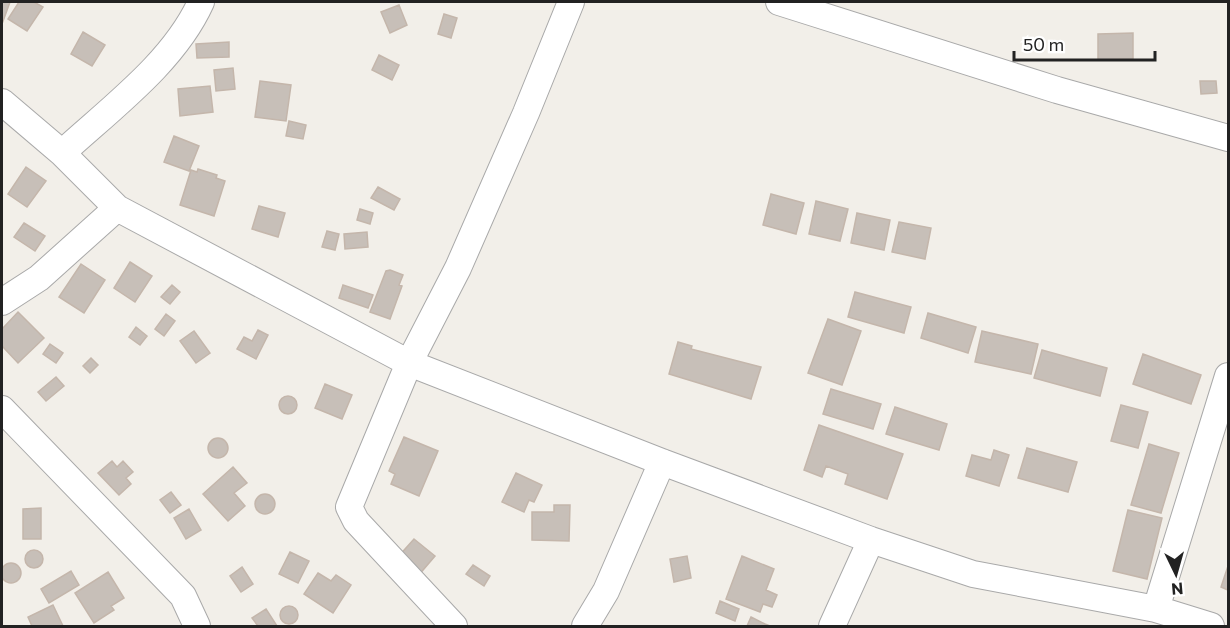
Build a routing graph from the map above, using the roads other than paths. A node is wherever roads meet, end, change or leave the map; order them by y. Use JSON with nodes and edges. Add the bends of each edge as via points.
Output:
{"nodes":[{"id":1,"x":201,"y":2,"type":"edge"},
{"id":2,"x":571,"y":2,"type":"edge"},
{"id":3,"x":779,"y":2,"type":"edge"},
{"id":4,"x":2,"y":102,"type":"edge"},
{"id":5,"x":1228,"y":138,"type":"edge"},
{"id":6,"x":62,"y":153,"type":"junction"},
{"id":7,"x":117,"y":208,"type":"junction"},
{"id":8,"x":2,"y":302,"type":"edge"},
{"id":9,"x":410,"y":363,"type":"junction"},
{"id":10,"x":1228,"y":376,"type":"edge"},
{"id":11,"x":2,"y":409,"type":"edge"},
{"id":12,"x":662,"y":462,"type":"junction"},
{"id":13,"x":871,"y":540,"type":"junction"},
{"id":14,"x":1156,"y":609,"type":"junction"},
{"id":15,"x":196,"y":627,"type":"edge"},
{"id":16,"x":454,"y":627,"type":"edge"},
{"id":17,"x":585,"y":627,"type":"edge"},
{"id":18,"x":832,"y":627,"type":"edge"},
{"id":19,"x":1211,"y":627,"type":"edge"}],
"edges":[{"from":1,"to":6,"type":"street","via":[[175,47]]},
{"from":2,"to":9,"type":"street","via":[[458,268]]},
{"from":3,"to":5,"type":"street","via":[[1057,90]]},
{"from":4,"to":6,"type":"street"},
{"from":6,"to":7,"type":"street"},
{"from":7,"to":8,"type":"street","via":[[39,278]]},
{"from":7,"to":9,"type":"street"},
{"from":9,"to":12,"type":"street"},
{"from":9,"to":16,"type":"street","via":[[350,507],[356,521]]},
{"from":10,"to":14,"type":"street"},
{"from":11,"to":15,"type":"street","via":[[183,596]]},
{"from":12,"to":13,"type":"street"},
{"from":12,"to":17,"type":"street","via":[[606,591]]},
{"from":13,"to":14,"type":"street","via":[[973,574]]},
{"from":13,"to":18,"type":"street"},
{"from":14,"to":19,"type":"street"}]}
